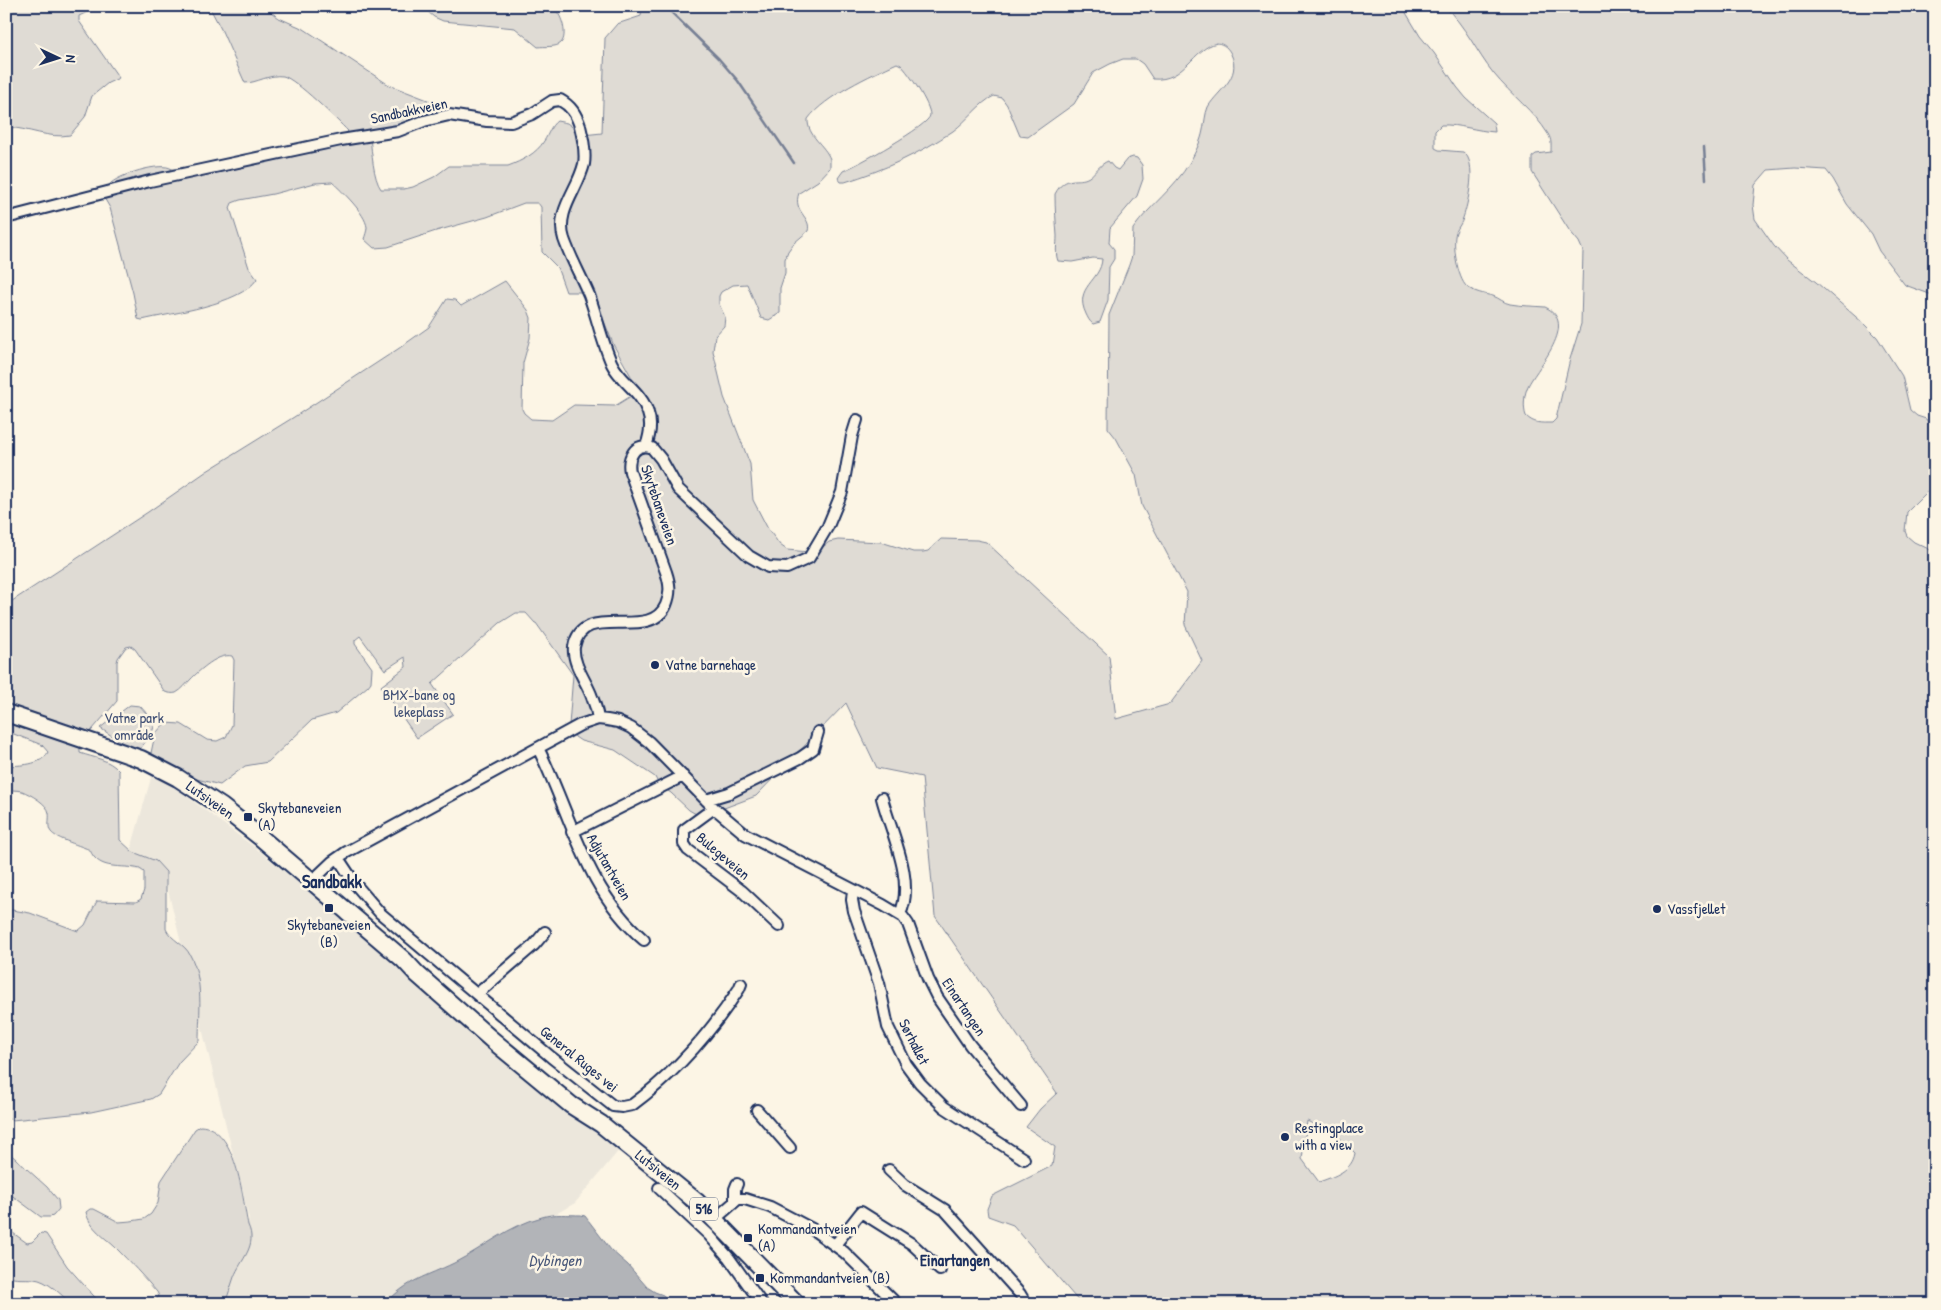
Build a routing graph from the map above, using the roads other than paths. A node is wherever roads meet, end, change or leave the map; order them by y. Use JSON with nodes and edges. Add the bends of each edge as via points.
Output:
{"nodes":[{"id":1,"x":6,"y":218,"type":"edge"},
{"id":2,"x":857,"y":420,"type":"dead end"},
{"id":3,"x":646,"y":446,"type":"junction"},
{"id":4,"x":6,"y":713,"type":"edge"},
{"id":5,"x":598,"y":719,"type":"junction"},
{"id":6,"x":818,"y":732,"type":"dead end"},
{"id":7,"x":538,"y":748,"type":"junction"},
{"id":8,"x":683,"y":776,"type":"junction"},
{"id":9,"x":882,"y":798,"type":"dead end"},
{"id":10,"x":706,"y":800,"type":"junction"},
{"id":11,"x":714,"y":808,"type":"junction"},
{"id":12,"x":572,"y":832,"type":"junction"},
{"id":13,"x":338,"y":858,"type":"junction"},
{"id":14,"x":311,"y":882,"type":"junction"},
{"id":15,"x":853,"y":890,"type":"junction"},
{"id":16,"x":900,"y":914,"type":"junction"},
{"id":17,"x":779,"y":926,"type":"dead end"},
{"id":18,"x":545,"y":932,"type":"dead end"},
{"id":19,"x":644,"y":940,"type":"dead end"},
{"id":20,"x":740,"y":984,"type":"dead end"},
{"id":21,"x":477,"y":994,"type":"junction"},
{"id":22,"x":1021,"y":1106,"type":"dead end"},
{"id":23,"x":757,"y":1110,"type":"dead end"},
{"id":24,"x":790,"y":1148,"type":"dead end"},
{"id":25,"x":1024,"y":1160,"type":"dead end"},
{"id":26,"x":889,"y":1170,"type":"dead end"},
{"id":27,"x":737,"y":1184,"type":"dead end"},
{"id":28,"x":660,"y":1188,"type":"dead end"},
{"id":29,"x":735,"y":1200,"type":"junction"},
{"id":30,"x":715,"y":1219,"type":"junction"},
{"id":31,"x":835,"y":1246,"type":"junction"},
{"id":32,"x":940,"y":1270,"type":"dead end"},
{"id":33,"x":762,"y":1304,"type":"edge"},
{"id":34,"x":797,"y":1304,"type":"edge"},
{"id":35,"x":897,"y":1304,"type":"edge"},
{"id":36,"x":1026,"y":1304,"type":"edge"}],
"edges":[{"from":1,"to":3,"type":"street","name":"Sandbakkveien","via":[[160,179],[398,131],[424,120],[449,115],[487,122],[511,122],[560,100],[572,109],[577,119],[585,154],[581,175],[564,211],[563,236],[590,297],[612,364],[641,398],[648,413],[650,427]]},
{"from":2,"to":3,"type":"street","name":"Skytebaneveien","via":[[842,492],[828,526],[809,558],[787,568],[768,567],[750,556],[678,489],[658,454]]},
{"from":3,"to":5,"type":"street","name":"Skytebaneveien","via":[[632,453],[629,467],[666,572],[669,594],[664,608],[653,619],[594,624],[577,637],[575,656]]},
{"from":4,"to":14,"type":"main road","name":"Lutsiveien","number":"516","via":[[141,759],[178,778],[260,837]]},
{"from":5,"to":7,"type":"street"},
{"from":5,"to":8,"type":"street","via":[[618,722],[637,732]]},
{"from":6,"to":10,"type":"street","via":[[813,749],[800,758],[737,790]]},
{"from":7,"to":12,"type":"street"},
{"from":7,"to":13,"type":"street"},
{"from":8,"to":10,"type":"street"},
{"from":8,"to":12,"type":"street","name":"Adjutantveien"},
{"from":9,"to":16,"type":"street","via":[[902,872],[904,901]]},
{"from":10,"to":11,"type":"street"},
{"from":11,"to":15,"type":"street","via":[[745,834]]},
{"from":11,"to":17,"type":"street","name":"Bulegeveien","via":[[684,830],[684,844]]},
{"from":12,"to":19,"type":"street","name":"Adjutantveien","via":[[613,906],[624,922]]},
{"from":13,"to":14,"type":"street"},
{"from":13,"to":21,"type":"street","name":"General Ruges vei","via":[[376,909]]},
{"from":14,"to":30,"type":"main road","name":"Lutsiveien","number":"516","via":[[404,960],[421,969],[475,1011],[556,1079],[601,1124]]},
{"from":15,"to":16,"type":"street"},
{"from":15,"to":25,"type":"street","name":"Sørhallet","via":[[854,911],[879,983],[888,1027],[906,1064],[944,1107]]},
{"from":16,"to":22,"type":"street","name":"Einartangen","via":[[908,924],[937,997],[970,1045]]},
{"from":18,"to":21,"type":"street","via":[[534,946]]},
{"from":20,"to":21,"type":"street","name":"General Ruges vei","via":[[718,1019],[687,1054],[642,1098],[622,1107],[607,1103]]},
{"from":23,"to":24,"type":"street"},
{"from":26,"to":36,"type":"street","via":[[905,1185],[945,1210]]},
{"from":27,"to":29,"type":"street"},
{"from":28,"to":33,"type":"street","via":[[729,1258]]},
{"from":29,"to":30,"type":"street"},
{"from":29,"to":31,"type":"street","via":[[744,1199],[770,1207],[812,1229]]},
{"from":30,"to":34,"type":"main road","name":"Lutsiveien","number":"516"},
{"from":31,"to":32,"type":"street","via":[[861,1212],[905,1238]]},
{"from":31,"to":35,"type":"street","via":[[859,1265]]}]}
